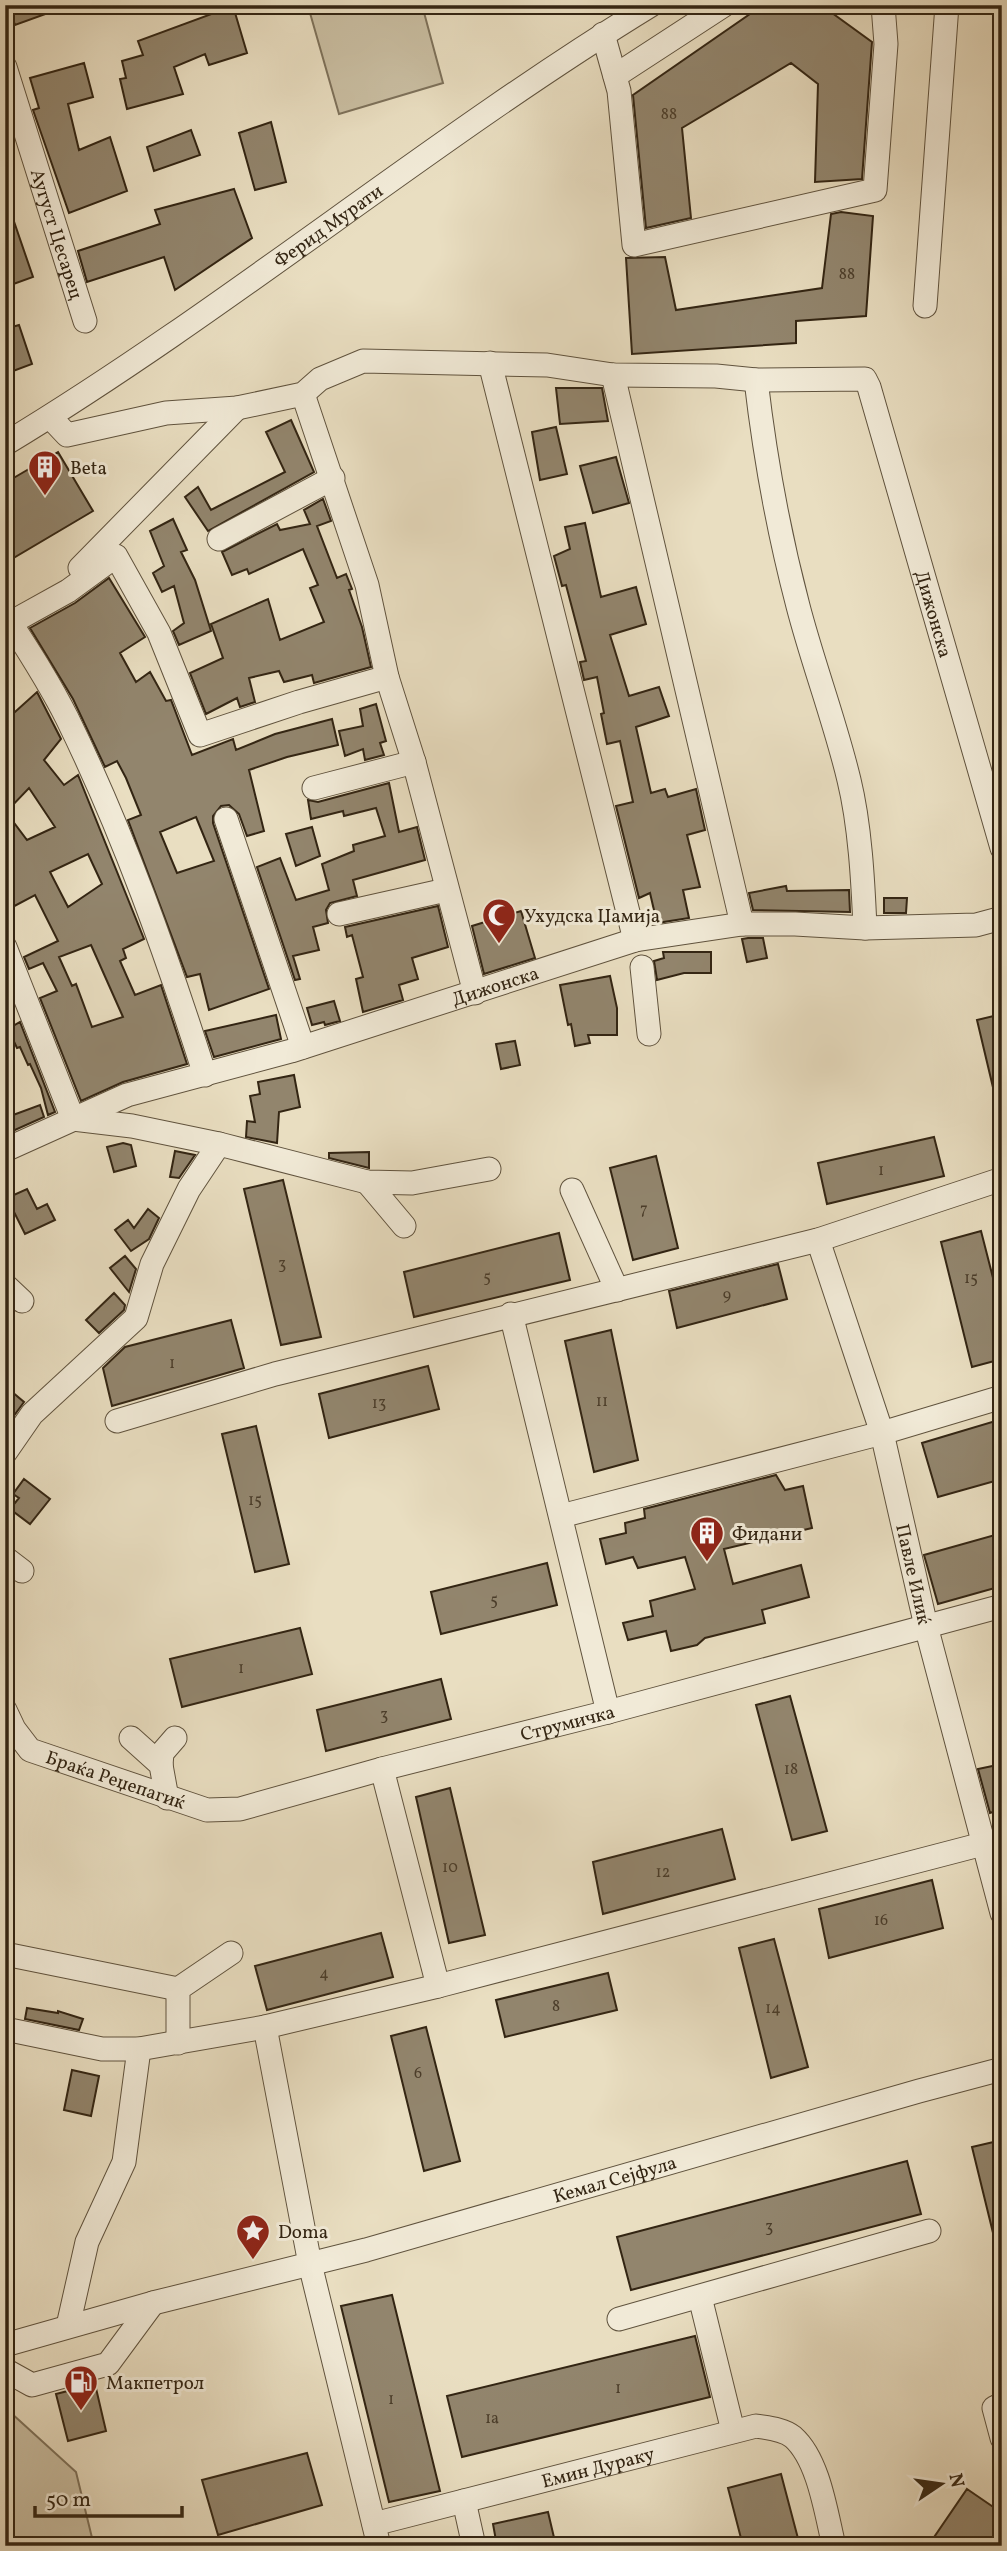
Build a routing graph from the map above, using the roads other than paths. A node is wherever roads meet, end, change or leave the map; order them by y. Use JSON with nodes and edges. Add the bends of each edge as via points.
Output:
{"nodes":[{"id":1,"x":651,"y":5,"type":"edge"},
{"id":2,"x":724,"y":5,"type":"edge"},
{"id":3,"x":883,"y":5,"type":"edge"},
{"id":4,"x":947,"y":5,"type":"edge"},
{"id":5,"x":603,"y":34,"type":"junction"},
{"id":6,"x":6,"y":69,"type":"edge"},
{"id":7,"x":615,"y":76,"type":"junction"},
{"id":8,"x":925,"y":306,"type":"dead end"},
{"id":9,"x":85,"y":321,"type":"dead end"},
{"id":10,"x":490,"y":363,"type":"junction"},
{"id":11,"x":613,"y":375,"type":"junction"},
{"id":12,"x":756,"y":380,"type":"junction"},
{"id":13,"x":303,"y":394,"type":"junction"},
{"id":14,"x":237,"y":408,"type":"junction"},
{"id":15,"x":50,"y":417,"type":"junction"},
{"id":16,"x":5,"y":444,"type":"edge"},
{"id":17,"x":333,"y":478,"type":"junction"},
{"id":18,"x":219,"y":539,"type":"dead end"},
{"id":19,"x":68,"y":591,"type":"junction"},
{"id":20,"x":8,"y":624,"type":"edge"},
{"id":21,"x":387,"y":677,"type":"junction"},
{"id":22,"x":414,"y":762,"type":"junction"},
{"id":23,"x":314,"y":788,"type":"dead end"},
{"id":24,"x":226,"y":819,"type":"dead end"},
{"id":25,"x":1002,"y":848,"type":"edge"},
{"id":26,"x":446,"y":890,"type":"junction"},
{"id":27,"x":339,"y":914,"type":"dead end"},
{"id":28,"x":1002,"y":918,"type":"edge"},
{"id":29,"x":742,"y":924,"type":"junction"},
{"id":30,"x":865,"y":928,"type":"junction"},
{"id":31,"x":635,"y":940,"type":"junction"},
{"id":32,"x":5,"y":947,"type":"edge"},
{"id":33,"x":642,"y":967,"type":"dead end"},
{"id":34,"x":475,"y":993,"type":"junction"},
{"id":35,"x":649,"y":1034,"type":"dead end"},
{"id":36,"x":303,"y":1047,"type":"junction"},
{"id":37,"x":205,"y":1074,"type":"junction"},
{"id":38,"x":73,"y":1119,"type":"junction"},
{"id":39,"x":219,"y":1144,"type":"junction"},
{"id":40,"x":5,"y":1150,"type":"edge"},
{"id":41,"x":489,"y":1169,"type":"dead end"},
{"id":42,"x":1002,"y":1179,"type":"edge"},
{"id":43,"x":367,"y":1182,"type":"junction"},
{"id":44,"x":572,"y":1190,"type":"dead end"},
{"id":45,"x":404,"y":1226,"type":"dead end"},
{"id":46,"x":818,"y":1240,"type":"junction"},
{"id":47,"x":5,"y":1285,"type":"edge"},
{"id":48,"x":617,"y":1290,"type":"junction"},
{"id":49,"x":22,"y":1301,"type":"dead end"},
{"id":50,"x":511,"y":1314,"type":"junction"},
{"id":51,"x":1002,"y":1397,"type":"edge"},
{"id":52,"x":117,"y":1422,"type":"dead end"},
{"id":53,"x":882,"y":1433,"type":"junction"},
{"id":54,"x":5,"y":1453,"type":"edge"},
{"id":55,"x":561,"y":1516,"type":"junction"},
{"id":56,"x":1002,"y":1606,"type":"edge"},
{"id":57,"x":926,"y":1626,"type":"junction"},
{"id":58,"x":5,"y":1710,"type":"edge"},
{"id":59,"x":608,"y":1712,"type":"junction"},
{"id":60,"x":131,"y":1738,"type":"dead end"},
{"id":61,"x":175,"y":1738,"type":"dead end"},
{"id":62,"x":161,"y":1765,"type":"junction"},
{"id":63,"x":382,"y":1769,"type":"junction"},
{"id":64,"x":167,"y":1798,"type":"junction"},
{"id":65,"x":208,"y":1810,"type":"joint"},
{"id":66,"x":992,"y":1842,"type":"edge"},
{"id":67,"x":1002,"y":1913,"type":"edge"},
{"id":68,"x":231,"y":1953,"type":"dead end"},
{"id":69,"x":5,"y":1954,"type":"edge"},
{"id":70,"x":438,"y":1986,"type":"junction"},
{"id":71,"x":178,"y":1989,"type":"junction"},
{"id":72,"x":265,"y":2026,"type":"junction"},
{"id":73,"x":5,"y":2029,"type":"edge"},
{"id":74,"x":178,"y":2043,"type":"junction"},
{"id":75,"x":139,"y":2049,"type":"junction"},
{"id":76,"x":1002,"y":2069,"type":"edge"},
{"id":77,"x":929,"y":2231,"type":"dead end"},
{"id":78,"x":310,"y":2264,"type":"junction"},
{"id":79,"x":700,"y":2297,"type":"junction"},
{"id":80,"x":153,"y":2303,"type":"junction"},
{"id":81,"x":619,"y":2319,"type":"dead end"},
{"id":82,"x":68,"y":2326,"type":"junction"},
{"id":83,"x":5,"y":2344,"type":"edge"},
{"id":84,"x":5,"y":2370,"type":"edge"},
{"id":85,"x":998,"y":2406,"type":"edge"},
{"id":86,"x":733,"y":2431,"type":"junction"},
{"id":87,"x":1002,"y":2438,"type":"edge"},
{"id":88,"x":464,"y":2501,"type":"junction"},
{"id":89,"x":376,"y":2535,"type":"edge"},
{"id":90,"x":474,"y":2546,"type":"edge"},
{"id":91,"x":834,"y":2546,"type":"edge"}],
"edges":[{"from":1,"to":5,"type":"street","name":"Ферид Мурати"},
{"from":2,"to":7,"type":"street"},
{"from":3,"to":7,"type":"street","via":[[886,44],[875,190],[634,245]]},
{"from":4,"to":8,"type":"street"},
{"from":5,"to":7,"type":"street"},
{"from":5,"to":15,"type":"street","name":"Ферид Мурати"},
{"from":6,"to":9,"type":"street","name":"Аугуст Цесарец"},
{"from":10,"to":11,"type":"street","via":[[547,365]]},
{"from":10,"to":13,"type":"street","via":[[363,361],[320,379]]},
{"from":10,"to":31,"type":"street"},
{"from":11,"to":12,"type":"street"},
{"from":11,"to":29,"type":"street"},
{"from":12,"to":25,"type":"street","name":"Дижонска","via":[[865,379]]},
{"from":12,"to":30,"type":"street","via":[[765,462],[780,532],[850,782]]},
{"from":13,"to":14,"type":"street"},
{"from":13,"to":17,"type":"street"},
{"from":14,"to":15,"type":"street","via":[[166,413],[67,435]]},
{"from":14,"to":19,"type":"street","via":[[71,577]]},
{"from":15,"to":16,"type":"street","name":"Ферид Мурати"},
{"from":17,"to":18,"type":"street"},
{"from":17,"to":21,"type":"street","via":[[367,585]]},
{"from":19,"to":20,"type":"street"},
{"from":19,"to":21,"type":"street","via":[[116,556],[159,633],[200,734]]},
{"from":20,"to":37,"type":"street","via":[[45,678],[96,781],[146,901]]},
{"from":21,"to":22,"type":"street"},
{"from":22,"to":23,"type":"street"},
{"from":22,"to":26,"type":"street"},
{"from":24,"to":36,"type":"street"},
{"from":26,"to":27,"type":"street"},
{"from":26,"to":34,"type":"street"},
{"from":28,"to":30,"type":"street","name":"Дижонска","via":[[976,925]]},
{"from":29,"to":30,"type":"street","name":"Дижонска"},
{"from":29,"to":31,"type":"street","name":"Дижонска"},
{"from":31,"to":34,"type":"street","name":"Дижонска"},
{"from":32,"to":38,"type":"street"},
{"from":33,"to":35,"type":"street"},
{"from":34,"to":36,"type":"street","name":"Дижонска"},
{"from":36,"to":37,"type":"street","name":"Дижонска"},
{"from":37,"to":38,"type":"street","name":"Дижонска","via":[[127,1095]]},
{"from":38,"to":39,"type":"street"},
{"from":38,"to":40,"type":"street","name":"Дижонска"},
{"from":39,"to":43,"type":"street"},
{"from":39,"to":54,"type":"street","via":[[189,1189],[152,1264],[136,1318],[32,1414]]},
{"from":41,"to":43,"type":"street","via":[[412,1183]]},
{"from":42,"to":46,"type":"street"},
{"from":43,"to":45,"type":"street"},
{"from":44,"to":48,"type":"street"},
{"from":46,"to":48,"type":"street"},
{"from":46,"to":53,"type":"street","name":"Павле Илиќ"},
{"from":47,"to":49,"type":"street"},
{"from":48,"to":50,"type":"street"},
{"from":50,"to":52,"type":"street","via":[[275,1374]]},
{"from":50,"to":55,"type":"street"},
{"from":51,"to":53,"type":"street"},
{"from":53,"to":55,"type":"street"},
{"from":53,"to":57,"type":"street","name":"Павле Илиќ"},
{"from":55,"to":59,"type":"street"},
{"from":56,"to":57,"type":"street","name":"Струмичка"},
{"from":57,"to":59,"type":"street","name":"Струмичка"},
{"from":57,"to":66,"type":"street","name":"Павле Илиќ"},
{"from":58,"to":64,"type":"street","name":"Браќа Реџепагиќ","via":[[30,1750]]},
{"from":59,"to":63,"type":"street","name":"Струмичка"},
{"from":60,"to":62,"type":"street"},
{"from":61,"to":62,"type":"street","via":[[162,1753]]},
{"from":62,"to":64,"type":"street"},
{"from":63,"to":65,"type":"street","name":"Струмичка","via":[[240,1809]]},
{"from":63,"to":70,"type":"street"},
{"from":64,"to":65,"type":"street","name":"Браќа Реџепагиќ"},
{"from":66,"to":67,"type":"street","name":"Павле Илиќ"},
{"from":66,"to":70,"type":"street"},
{"from":68,"to":71,"type":"street"},
{"from":69,"to":71,"type":"street"},
{"from":70,"to":72,"type":"street"},
{"from":71,"to":74,"type":"street"},
{"from":72,"to":74,"type":"street"},
{"from":72,"to":78,"type":"street"},
{"from":73,"to":75,"type":"street","via":[[102,2049]]},
{"from":74,"to":75,"type":"street"},
{"from":75,"to":82,"type":"street","via":[[124,2162],[87,2242]]},
{"from":76,"to":78,"type":"street","name":"Кемал Сејфула"},
{"from":77,"to":79,"type":"street"},
{"from":78,"to":80,"type":"street","name":"Кемал Сејфула"},
{"from":78,"to":89,"type":"street"},
{"from":79,"to":81,"type":"street"},
{"from":79,"to":86,"type":"street"},
{"from":80,"to":82,"type":"street"},
{"from":80,"to":84,"type":"street","via":[[108,2364],[32,2385]]},
{"from":82,"to":83,"type":"street"},
{"from":85,"to":87,"type":"street"},
{"from":86,"to":88,"type":"street","name":"Емин Дураку"},
{"from":86,"to":91,"type":"street","name":"Емин Дураку","via":[[756,2426],[791,2435],[816,2475]]},
{"from":88,"to":89,"type":"street","name":"Емин Дураку"},
{"from":88,"to":90,"type":"street"}]}
